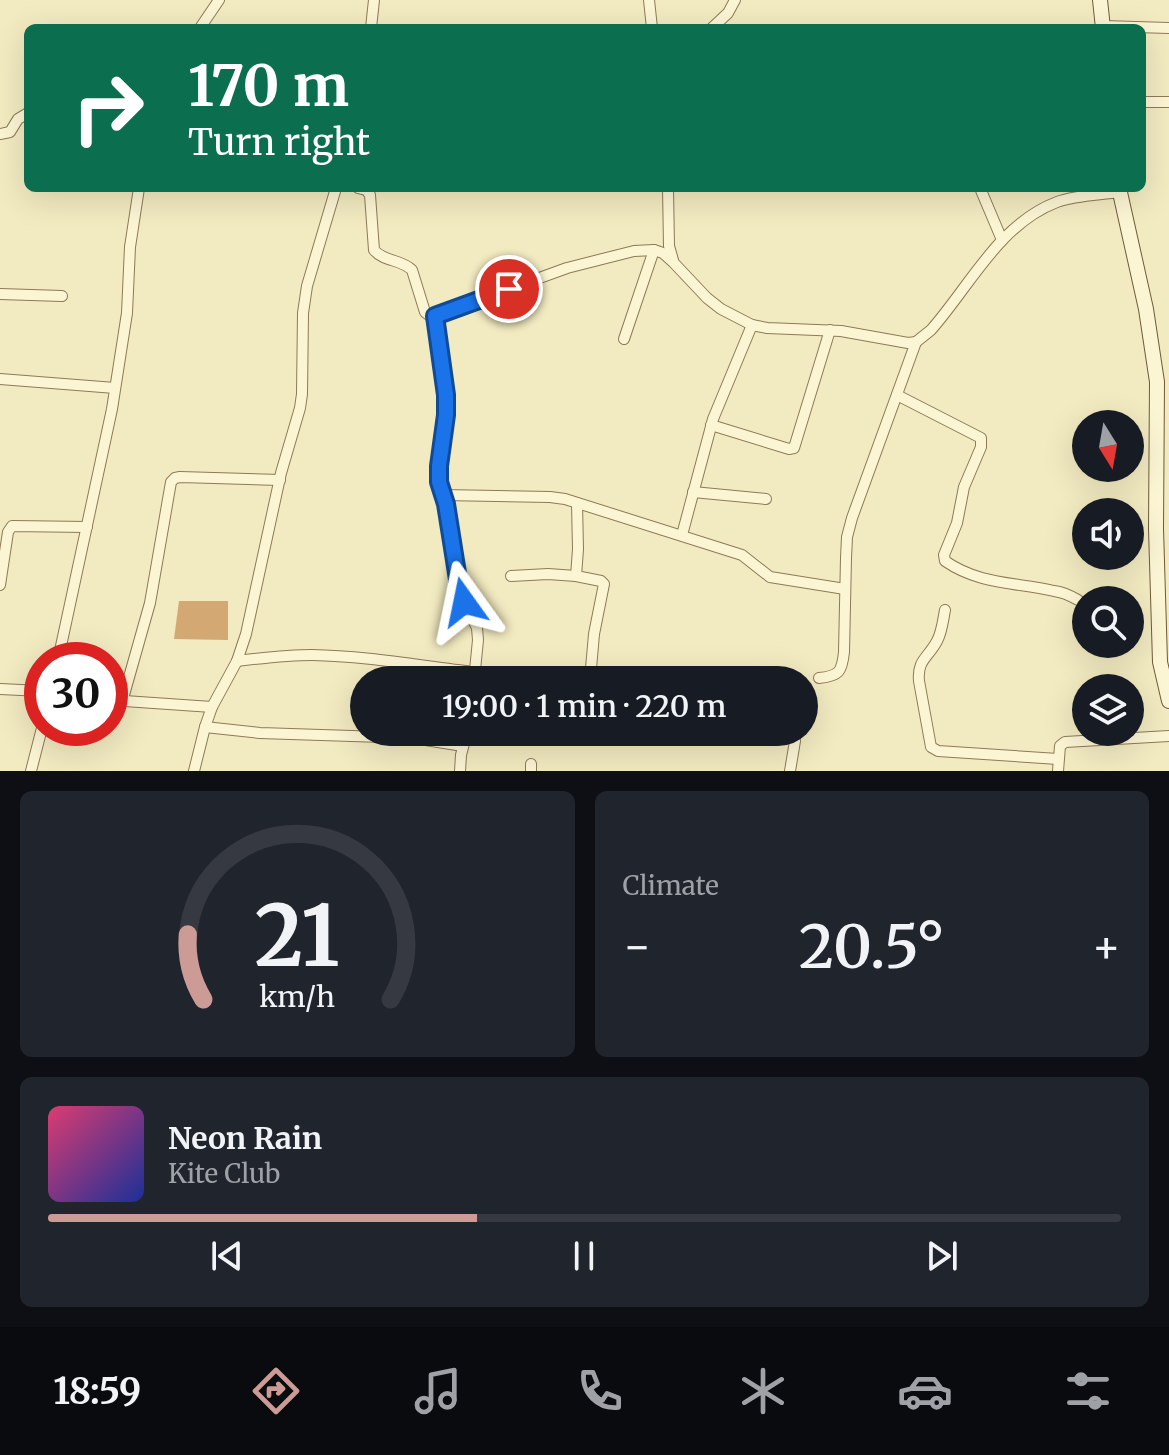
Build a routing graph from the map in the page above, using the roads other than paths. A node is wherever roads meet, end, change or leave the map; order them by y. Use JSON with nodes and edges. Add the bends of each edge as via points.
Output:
{"nodes":[{"id":1,"x":219,"y":0,"type":"edge"},
{"id":2,"x":374,"y":0,"type":"edge"},
{"id":3,"x":649,"y":0,"type":"edge"},
{"id":4,"x":735,"y":0,"type":"edge"},
{"id":5,"x":1100,"y":0,"type":"edge"},
{"id":6,"x":203,"y":24,"type":"edge"},
{"id":7,"x":371,"y":24,"type":"edge"},
{"id":8,"x":652,"y":24,"type":"edge"},
{"id":9,"x":716,"y":24,"type":"edge"},
{"id":10,"x":1103,"y":24,"type":"edge"},
{"id":11,"x":1146,"y":28,"type":"edge"},
{"id":12,"x":1169,"y":28,"type":"edge"},
{"id":13,"x":1146,"y":102,"type":"edge"},
{"id":14,"x":1169,"y":102,"type":"edge"},
{"id":15,"x":24,"y":115,"type":"edge"},
{"id":16,"x":0,"y":134,"type":"edge"},
{"id":17,"x":138,"y":192,"type":"edge"},
{"id":18,"x":335,"y":192,"type":"edge"},
{"id":19,"x":368,"y":192,"type":"edge"},
{"id":20,"x":668,"y":192,"type":"edge"},
{"id":21,"x":982,"y":192,"type":"edge"},
{"id":22,"x":1108,"y":192,"type":"edge"},
{"id":23,"x":1119,"y":192,"type":"edge"},
{"id":24,"x":1002,"y":240,"type":"junction"},
{"id":25,"x":654,"y":250,"type":"junction"},
{"id":26,"x":673,"y":262,"type":"junction"},
{"id":27,"x":0,"y":294,"type":"edge"},
{"id":28,"x":62,"y":296,"type":"dead end"},
{"id":29,"x":435,"y":316,"type":"junction"},
{"id":30,"x":752,"y":325,"type":"junction"},
{"id":31,"x":830,"y":330,"type":"junction"},
{"id":32,"x":624,"y":339,"type":"dead end"},
{"id":33,"x":916,"y":342,"type":"junction"},
{"id":34,"x":0,"y":379,"type":"edge"},
{"id":35,"x":1163,"y":382,"type":"edge"},
{"id":36,"x":115,"y":388,"type":"junction"},
{"id":37,"x":897,"y":395,"type":"junction"},
{"id":38,"x":711,"y":425,"type":"junction"},
{"id":39,"x":280,"y":480,"type":"junction"},
{"id":40,"x":693,"y":492,"type":"junction"},
{"id":41,"x":443,"y":495,"type":"junction"},
{"id":42,"x":766,"y":499,"type":"dead end"},
{"id":43,"x":577,"y":503,"type":"junction"},
{"id":44,"x":87,"y":527,"type":"junction"},
{"id":45,"x":1162,"y":529,"type":"edge"},
{"id":46,"x":682,"y":535,"type":"junction"},
{"id":47,"x":511,"y":576,"type":"dead end"},
{"id":48,"x":576,"y":576,"type":"junction"},
{"id":49,"x":0,"y":585,"type":"edge"},
{"id":50,"x":845,"y":589,"type":"junction"},
{"id":51,"x":1072,"y":597,"type":"edge"},
{"id":52,"x":945,"y":610,"type":"dead end"},
{"id":53,"x":62,"y":642,"type":"edge"},
{"id":54,"x":237,"y":661,"type":"junction"},
{"id":55,"x":410,"y":666,"type":"edge"},
{"id":56,"x":475,"y":666,"type":"edge"},
{"id":57,"x":592,"y":666,"type":"edge"},
{"id":58,"x":819,"y":678,"type":"dead end"},
{"id":59,"x":128,"y":680,"type":"edge"},
{"id":60,"x":0,"y":689,"type":"edge"},
{"id":61,"x":24,"y":690,"type":"edge"},
{"id":62,"x":1169,"y":701,"type":"edge"},
{"id":63,"x":128,"y":702,"type":"edge"},
{"id":64,"x":212,"y":707,"type":"junction"},
{"id":65,"x":205,"y":727,"type":"junction"},
{"id":66,"x":350,"y":736,"type":"edge"},
{"id":67,"x":1169,"y":736,"type":"edge"},
{"id":68,"x":37,"y":746,"type":"edge"},
{"id":69,"x":463,"y":746,"type":"edge"},
{"id":70,"x":794,"y":746,"type":"edge"},
{"id":71,"x":1058,"y":759,"type":"junction"},
{"id":72,"x":31,"y":771,"type":"edge"},
{"id":73,"x":194,"y":771,"type":"edge"},
{"id":74,"x":460,"y":771,"type":"edge"},
{"id":75,"x":790,"y":771,"type":"edge"},
{"id":76,"x":1058,"y":771,"type":"edge"}],
"edges":[{"from":1,"to":6,"type":"street"},
{"from":2,"to":7,"type":"street"},
{"from":3,"to":8,"type":"street"},
{"from":4,"to":9,"type":"street"},
{"from":5,"to":10,"type":"street"},
{"from":11,"to":12,"type":"street"},
{"from":13,"to":14,"type":"street"},
{"from":15,"to":16,"type":"street","via":[[10,132]]},
{"from":17,"to":36,"type":"street"},
{"from":18,"to":39,"type":"street","via":[[307,286],[300,408]]},
{"from":19,"to":29,"type":"street","via":[[374,250],[412,270],[425,312]]},
{"from":20,"to":26,"type":"street"},
{"from":21,"to":24,"type":"street"},
{"from":22,"to":24,"type":"street","via":[[1059,201],[1029,216]]},
{"from":23,"to":35,"type":"street"},
{"from":24,"to":33,"type":"street","via":[[937,324]]},
{"from":25,"to":26,"type":"street"},
{"from":25,"to":29,"type":"street","via":[[567,268]]},
{"from":25,"to":32,"type":"street"},
{"from":26,"to":30,"type":"street","via":[[707,298]]},
{"from":27,"to":28,"type":"street"},
{"from":29,"to":41,"type":"street","via":[[446,395],[438,474]]},
{"from":30,"to":31,"type":"street"},
{"from":30,"to":38,"type":"street"},
{"from":31,"to":33,"type":"street"},
{"from":31,"to":38,"type":"street","via":[[794,448]]},
{"from":33,"to":37,"type":"street"},
{"from":34,"to":36,"type":"street"},
{"from":35,"to":45,"type":"street"},
{"from":36,"to":44,"type":"street"},
{"from":37,"to":50,"type":"street","via":[[852,518]]},
{"from":37,"to":51,"type":"street","via":[[981,438],[945,561],[994,582]]},
{"from":38,"to":40,"type":"street"},
{"from":39,"to":54,"type":"street"},
{"from":39,"to":59,"type":"street","via":[[180,477],[171,482],[152,592]]},
{"from":40,"to":42,"type":"street"},
{"from":40,"to":46,"type":"street"},
{"from":41,"to":43,"type":"street","via":[[550,497]]},
{"from":41,"to":56,"type":"street","via":[[460,592],[477,628]]},
{"from":43,"to":46,"type":"street"},
{"from":43,"to":48,"type":"street"},
{"from":44,"to":49,"type":"street","via":[[12,526]]},
{"from":44,"to":53,"type":"street"},
{"from":45,"to":62,"type":"street","via":[[1160,662]]},
{"from":46,"to":50,"type":"street","via":[[742,555],[770,577]]},
{"from":47,"to":48,"type":"street"},
{"from":48,"to":57,"type":"street","via":[[604,584]]},
{"from":50,"to":58,"type":"street","via":[[841,668],[832,677]]},
{"from":52,"to":71,"type":"street","via":[[938,640],[918,670],[931,747]]},
{"from":54,"to":55,"type":"street","via":[[311,655]]},
{"from":54,"to":64,"type":"street"},
{"from":60,"to":61,"type":"street"},
{"from":63,"to":64,"type":"street"},
{"from":64,"to":65,"type":"street"},
{"from":65,"to":66,"type":"street"},
{"from":65,"to":73,"type":"street"},
{"from":67,"to":71,"type":"street","via":[[1065,742]]},
{"from":68,"to":72,"type":"street"},
{"from":69,"to":74,"type":"street"},
{"from":70,"to":75,"type":"street"},
{"from":71,"to":76,"type":"street"}]}
